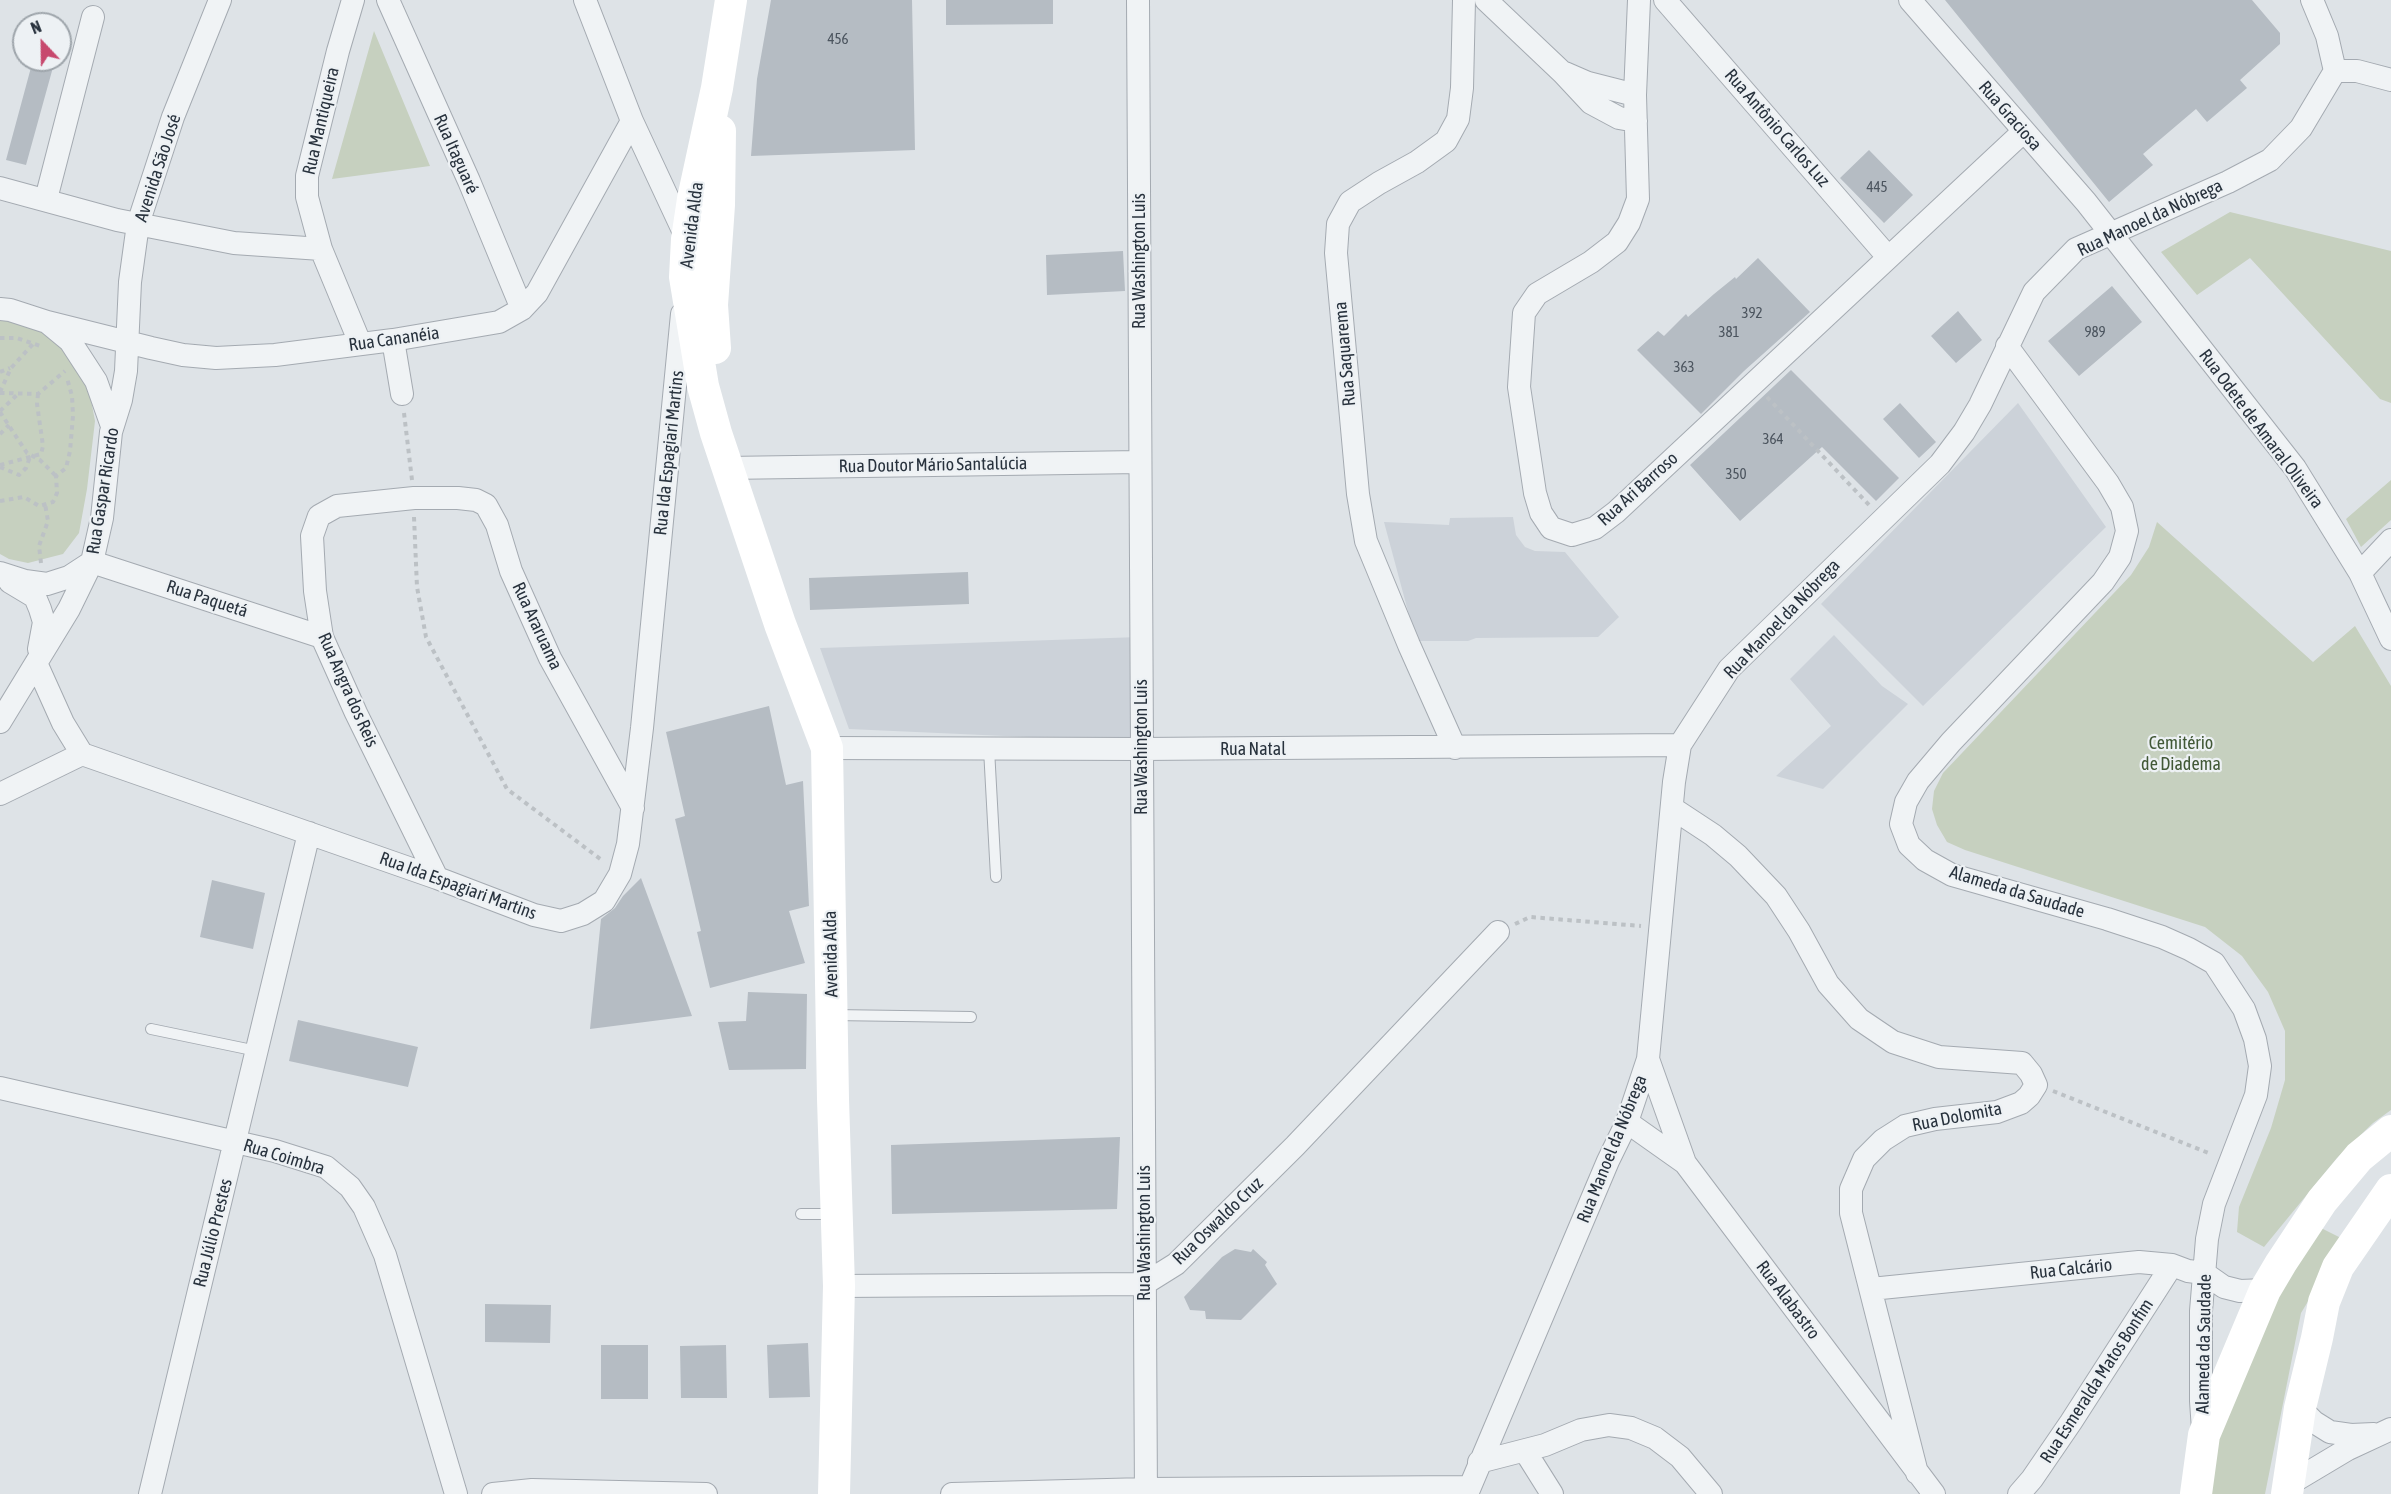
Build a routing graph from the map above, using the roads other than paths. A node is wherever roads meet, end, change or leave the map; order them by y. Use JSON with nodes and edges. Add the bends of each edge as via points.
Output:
{"nodes":[{"id":1,"x":220,"y":0,"type":"edge"},
{"id":2,"x":353,"y":0,"type":"edge"},
{"id":3,"x":388,"y":0,"type":"edge"},
{"id":4,"x":585,"y":0,"type":"edge"},
{"id":5,"x":731,"y":0,"type":"edge"},
{"id":6,"x":1138,"y":0,"type":"edge"},
{"id":7,"x":1464,"y":0,"type":"edge"},
{"id":8,"x":1486,"y":0,"type":"edge"},
{"id":9,"x":1639,"y":0,"type":"edge"},
{"id":10,"x":1665,"y":0,"type":"edge"},
{"id":11,"x":1910,"y":0,"type":"edge"},
{"id":12,"x":2312,"y":0,"type":"edge"},
{"id":13,"x":93,"y":17,"type":"dead end"},
{"id":14,"x":2336,"y":71,"type":"junction"},
{"id":15,"x":1563,"y":73,"type":"junction"},
{"id":16,"x":2391,"y":80,"type":"edge"},
{"id":17,"x":717,"y":88,"type":"junction"},
{"id":18,"x":1635,"y":95,"type":"junction"},
{"id":19,"x":632,"y":121,"type":"junction"},
{"id":20,"x":1636,"y":121,"type":"junction"},
{"id":21,"x":2023,"y":132,"type":"junction"},
{"id":22,"x":0,"y":188,"type":"edge"},
{"id":23,"x":46,"y":199,"type":"junction"},
{"id":24,"x":138,"y":224,"type":"junction"},
{"id":25,"x":2109,"y":234,"type":"junction"},
{"id":26,"x":687,"y":240,"type":"junction"},
{"id":27,"x":321,"y":249,"type":"junction"},
{"id":28,"x":1888,"y":257,"type":"junction"},
{"id":29,"x":686,"y":277,"type":"junction"},
{"id":30,"x":712,"y":304,"type":"junction"},
{"id":31,"x":0,"y":309,"type":"edge"},
{"id":32,"x":522,"y":309,"type":"junction"},
{"id":33,"x":47,"y":322,"type":"junction"},
{"id":34,"x":393,"y":340,"type":"junction"},
{"id":35,"x":129,"y":343,"type":"junction"},
{"id":36,"x":360,"y":343,"type":"junction"},
{"id":37,"x":2007,"y":346,"type":"junction"},
{"id":38,"x":402,"y":394,"type":"road end"},
{"id":39,"x":112,"y":426,"type":"junction"},
{"id":40,"x":716,"y":433,"type":"junction"},
{"id":41,"x":1140,"y":462,"type":"junction"},
{"id":42,"x":726,"y":468,"type":"junction"},
{"id":43,"x":414,"y":498,"type":"joint"},
{"id":44,"x":2391,"y":540,"type":"edge"},
{"id":45,"x":92,"y":562,"type":"junction"},
{"id":46,"x":0,"y":573,"type":"edge"},
{"id":47,"x":2360,"y":573,"type":"junction"},
{"id":48,"x":322,"y":637,"type":"junction"},
{"id":49,"x":2391,"y":639,"type":"edge"},
{"id":50,"x":36,"y":663,"type":"junction"},
{"id":51,"x":0,"y":722,"type":"edge"},
{"id":52,"x":1680,"y":745,"type":"junction"},
{"id":53,"x":827,"y":748,"type":"junction"},
{"id":54,"x":1455,"y":748,"type":"junction"},
{"id":55,"x":990,"y":749,"type":"junction"},
{"id":56,"x":1141,"y":749,"type":"junction"},
{"id":57,"x":82,"y":754,"type":"junction"},
{"id":58,"x":0,"y":794,"type":"edge"},
{"id":59,"x":633,"y":808,"type":"junction"},
{"id":60,"x":1672,"y":808,"type":"junction"},
{"id":61,"x":309,"y":833,"type":"junction"},
{"id":62,"x":996,"y":877,"type":"dead end"},
{"id":63,"x":437,"y":878,"type":"junction"},
{"id":64,"x":1498,"y":932,"type":"road end"},
{"id":65,"x":833,"y":1015,"type":"junction"},
{"id":66,"x":971,"y":1017,"type":"dead end"},
{"id":67,"x":150,"y":1029,"type":"dead end"},
{"id":68,"x":257,"y":1051,"type":"junction"},
{"id":69,"x":1648,"y":1059,"type":"junction"},
{"id":70,"x":0,"y":1088,"type":"edge"},
{"id":71,"x":1627,"y":1122,"type":"junction"},
{"id":72,"x":2391,"y":1131,"type":"edge"},
{"id":73,"x":235,"y":1142,"type":"junction"},
{"id":74,"x":1685,"y":1163,"type":"junction"},
{"id":75,"x":2391,"y":1191,"type":"edge"},
{"id":76,"x":801,"y":1214,"type":"dead end"},
{"id":77,"x":837,"y":1214,"type":"junction"},
{"id":78,"x":2172,"y":1265,"type":"junction"},
{"id":79,"x":2204,"y":1273,"type":"junction"},
{"id":80,"x":1144,"y":1284,"type":"junction"},
{"id":81,"x":839,"y":1286,"type":"junction"},
{"id":82,"x":1871,"y":1289,"type":"junction"},
{"id":83,"x":2265,"y":1290,"type":"junction"},
{"id":84,"x":2300,"y":1408,"type":"junction"},
{"id":85,"x":2385,"y":1431,"type":"edge"},
{"id":86,"x":2204,"y":1435,"type":"junction"},
{"id":87,"x":1525,"y":1452,"type":"junction"},
{"id":88,"x":1479,"y":1462,"type":"junction"},
{"id":89,"x":1917,"y":1473,"type":"junction"},
{"id":90,"x":2289,"y":1488,"type":"edge"},
{"id":91,"x":1468,"y":1490,"type":"edge"},
{"id":92,"x":1146,"y":1492,"type":"edge"},
{"id":93,"x":150,"y":1494,"type":"edge"},
{"id":94,"x":456,"y":1494,"type":"edge"},
{"id":95,"x":493,"y":1494,"type":"edge"},
{"id":96,"x":706,"y":1494,"type":"edge"},
{"id":97,"x":834,"y":1494,"type":"edge"},
{"id":98,"x":952,"y":1494,"type":"edge"},
{"id":99,"x":1552,"y":1494,"type":"edge"},
{"id":100,"x":1711,"y":1494,"type":"edge"},
{"id":101,"x":1934,"y":1494,"type":"edge"},
{"id":102,"x":2019,"y":1494,"type":"edge"},
{"id":103,"x":2196,"y":1494,"type":"edge"}],
"edges":[{"from":1,"to":24,"type":"street","name":"Avenida São José","via":[[173,117]]},
{"from":2,"to":27,"type":"street","name":"Rua Mantiqueira","via":[[307,176],[307,197]]},
{"from":3,"to":32,"type":"street","name":"Rua Itaguaré"},
{"from":4,"to":19,"type":"street"},
{"from":5,"to":17,"type":"main road","name":"Avenida Alda"},
{"from":6,"to":41,"type":"street","name":"Rua Washington Luis"},
{"from":7,"to":54,"type":"street","name":"Rua Saquarema","via":[[1458,119],[1446,141],[1350,202],[1338,224],[1336,253],[1358,494],[1366,541]]},
{"from":8,"to":15,"type":"street"},
{"from":9,"to":18,"type":"street","name":"Rua Ari Barroso"},
{"from":10,"to":28,"type":"street","name":"Rua Antônio Carlos Luz"},
{"from":11,"to":21,"type":"street","name":"Rua Graciosa"},
{"from":12,"to":14,"type":"street"},
{"from":13,"to":23,"type":"street"},
{"from":14,"to":16,"type":"street","via":[[2357,71]]},
{"from":14,"to":25,"type":"street","name":"Rua Manoel da Nóbrega","via":[[2301,128],[2270,160]]},
{"from":15,"to":18,"type":"street"},
{"from":15,"to":20,"type":"street","via":[[1596,107]]},
{"from":17,"to":26,"type":"main road","name":"Avenida Alda"},
{"from":17,"to":30,"type":"main road","name":"Avenida Alda","via":[[721,158]]},
{"from":18,"to":20,"type":"street","name":"Rua Ari Barroso"},
{"from":19,"to":26,"type":"street"},
{"from":19,"to":32,"type":"street","name":"Rua Cananéia","via":[[537,293]]},
{"from":20,"to":28,"type":"street","name":"Rua Ari Barroso","via":[[1638,199],[1629,223],[1617,242],[1537,294],[1524,313],[1519,387],[1528,460],[1541,513],[1551,528],[1572,535],[1595,528],[1616,512]]},
{"from":21,"to":25,"type":"street","name":"Rua Graciosa","via":[[2086,202]]},
{"from":21,"to":28,"type":"street","name":"Rua Ari Barroso"},
{"from":22,"to":23,"type":"street"},
{"from":23,"to":24,"type":"street"},
{"from":24,"to":27,"type":"street","via":[[234,243]]},
{"from":24,"to":35,"type":"street","name":"Avenida São José","via":[[130,282]]},
{"from":25,"to":37,"type":"street","name":"Rua Manoel da Nóbrega","via":[[2076,249],[2034,292]]},
{"from":25,"to":47,"type":"street","name":"Rua Odete de Amaral Oliveira","via":[[2295,468]]},
{"from":26,"to":29,"type":"main road","name":"Avenida Alda"},
{"from":26,"to":30,"type":"main road"},
{"from":27,"to":36,"type":"street","name":"Rua Mantiqueira"},
{"from":29,"to":40,"type":"main road","name":"Avenida Alda","via":[[703,387]]},
{"from":29,"to":59,"type":"street","name":"Rua Ida Espagiari Martins"},
{"from":30,"to":40,"type":"main road","name":"Avenida Alda"},
{"from":31,"to":33,"type":"street","name":"Rua Cananéia"},
{"from":32,"to":34,"type":"street","name":"Rua Cananéia","via":[[487,325]]},
{"from":33,"to":35,"type":"street","name":"Rua Cananéia"},
{"from":33,"to":39,"type":"street","via":[[70,341],[83,359],[96,381]]},
{"from":34,"to":36,"type":"street","name":"Rua Cananéia"},
{"from":34,"to":38,"type":"street"},
{"from":35,"to":36,"type":"street","name":"Rua Cananéia","via":[[216,358],[275,355]]},
{"from":35,"to":39,"type":"street","name":"Rua Gaspar Ricardo","via":[[121,400]]},
{"from":37,"to":52,"type":"street","name":"Rua Manoel da Nóbrega","via":[[1980,405],[1940,464],[1729,669]]},
{"from":37,"to":79,"type":"street","name":"Alameda da Saudade","via":[[2108,483],[2122,507],[2127,531],[2120,557],[2103,582],[1918,781],[1906,802],[1901,824],[1909,845],[1925,860],[1952,875],[2107,919],[2189,949],[2214,963],[2244,1009],[2260,1066],[2256,1095],[2214,1204]]},
{"from":39,"to":45,"type":"street","name":"Rua Gaspar Ricardo","via":[[102,518]]},
{"from":40,"to":42,"type":"main road","name":"Avenida Alda"},
{"from":41,"to":42,"type":"street","name":"Rua Doutor Mário Santalúcia"},
{"from":41,"to":56,"type":"street","name":"Rua Washington Luis"},
{"from":42,"to":53,"type":"main road","name":"Avenida Alda"},
{"from":43,"to":48,"type":"street","name":"Rua Angra dos Reis","via":[[338,506],[319,516],[312,536]]},
{"from":43,"to":59,"type":"street","name":"Rua Araruama","via":[[476,500],[492,513],[511,571],[550,658]]},
{"from":44,"to":47,"type":"street"},
{"from":45,"to":46,"type":"street","via":[[69,577],[47,584]]},
{"from":45,"to":48,"type":"street","name":"Rua Paquetá"},
{"from":45,"to":50,"type":"street","name":"Rua Gaspar Ricardo"},
{"from":46,"to":50,"type":"street","name":"Rua Gaspar Ricardo","via":[[35,597],[40,609],[44,622]]},
{"from":47,"to":49,"type":"street","name":"Rua Odete de Amaral Oliveira"},
{"from":48,"to":63,"type":"street","name":"Rua Angra dos Reis"},
{"from":50,"to":51,"type":"street","name":"Rua Gaspar Ricardo"},
{"from":50,"to":57,"type":"street"},
{"from":52,"to":54,"type":"street","name":"Rua Natal"},
{"from":52,"to":60,"type":"street","name":"Rua Manoel da Nóbrega"},
{"from":53,"to":55,"type":"street","name":"Rua Natal"},
{"from":53,"to":65,"type":"main road","name":"Avenida Alda"},
{"from":54,"to":56,"type":"street","name":"Rua Natal"},
{"from":55,"to":56,"type":"street","name":"Rua Natal"},
{"from":55,"to":62,"type":"lane"},
{"from":56,"to":80,"type":"street","name":"Rua Washington Luis"},
{"from":57,"to":58,"type":"street"},
{"from":57,"to":61,"type":"street","name":"Rua Ida Espagiari Martins"},
{"from":59,"to":63,"type":"street","name":"Rua Ida Espagiari Martins","via":[[620,874],[604,901],[583,914],[561,921],[534,915]]},
{"from":60,"to":69,"type":"street","name":"Rua Manoel da Nóbrega"},
{"from":60,"to":82,"type":"street","name":"Rua Dolomita","via":[[1738,856],[1776,896],[1828,984],[1859,1018],[1893,1042],[1940,1057],[2022,1063],[2036,1084],[2022,1103],[1997,1112],[1905,1126],[1864,1159],[1851,1189],[1851,1213]]},
{"from":61,"to":63,"type":"street","name":"Rua Ida Espagiari Martins"},
{"from":61,"to":68,"type":"street","name":"Rua Júlio Prestes"},
{"from":64,"to":80,"type":"street","name":"Rua Oswaldo Cruz","via":[[1295,1146],[1176,1264]]},
{"from":65,"to":66,"type":"lane"},
{"from":65,"to":77,"type":"main road","name":"Avenida Alda"},
{"from":67,"to":68,"type":"lane"},
{"from":68,"to":73,"type":"street","name":"Rua Júlio Prestes"},
{"from":69,"to":71,"type":"street","name":"Rua Manoel da Nóbrega"},
{"from":69,"to":74,"type":"street"},
{"from":70,"to":73,"type":"street","name":"Rua Coimbra"},
{"from":71,"to":74,"type":"street","name":"Rua Alabastro"},
{"from":71,"to":88,"type":"street","name":"Rua Manoel da Nóbrega"},
{"from":72,"to":83,"type":"main road","via":[[2359,1157],[2322,1201]]},
{"from":73,"to":93,"type":"street","name":"Rua Júlio Prestes"},
{"from":73,"to":94,"type":"street","name":"Rua Coimbra","via":[[342,1174],[364,1207],[410,1320]]},
{"from":74,"to":89,"type":"street","name":"Rua Alabastro"},
{"from":75,"to":84,"type":"main road","via":[[2338,1267],[2324,1302]]},
{"from":76,"to":77,"type":"lane"},
{"from":77,"to":81,"type":"main road","name":"Avenida Alda"},
{"from":78,"to":79,"type":"street","name":"Rua Calcário"},
{"from":78,"to":82,"type":"street","name":"Rua Calcário","via":[[2139,1262]]},
{"from":78,"to":102,"type":"street","name":"Rua Esmeralda Matos Bonfim","via":[[2078,1413]]},
{"from":79,"to":83,"type":"street","name":"Rua Calcário","via":[[2224,1287]]},
{"from":79,"to":86,"type":"street","name":"Alameda da Saudade"},
{"from":80,"to":81,"type":"street"},
{"from":80,"to":92,"type":"street","name":"Rua Washington Luis"},
{"from":81,"to":97,"type":"main road","name":"Avenida Alda"},
{"from":82,"to":89,"type":"street","name":"Rua Dolomita"},
{"from":83,"to":86,"type":"main road"},
{"from":84,"to":85,"type":"street","via":[[2330,1432],[2351,1435]]},
{"from":84,"to":90,"type":"main road"},
{"from":85,"to":90,"type":"street"},
{"from":86,"to":103,"type":"main road"},
{"from":87,"to":88,"type":"street"},
{"from":87,"to":99,"type":"street"},
{"from":87,"to":100,"type":"street","via":[[1581,1430],[1609,1425],[1631,1428],[1654,1438],[1680,1457]]},
{"from":88,"to":91,"type":"street","name":"Rua Manoel da Nóbrega"},
{"from":89,"to":101,"type":"street","name":"Rua Alabastro"},
{"from":91,"to":92,"type":"street"},
{"from":92,"to":98,"type":"street"},
{"from":95,"to":96,"type":"street","via":[[532,1490]]}]}
